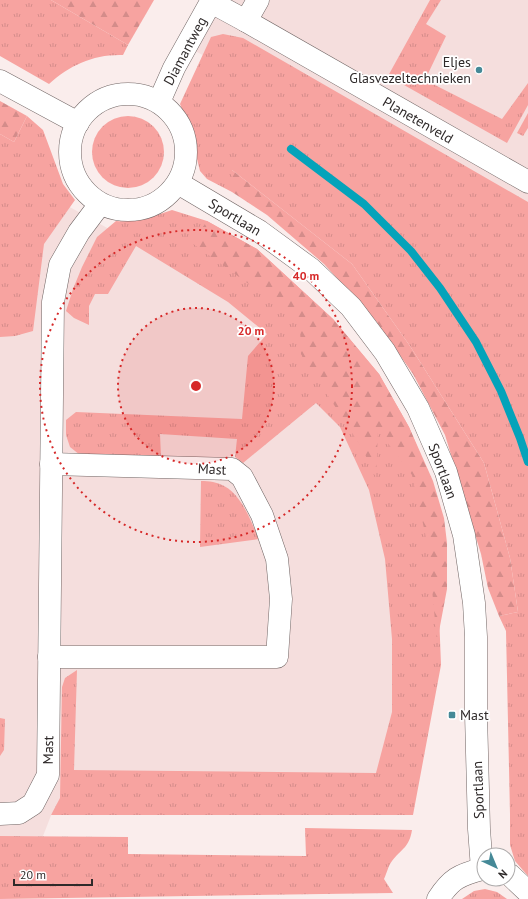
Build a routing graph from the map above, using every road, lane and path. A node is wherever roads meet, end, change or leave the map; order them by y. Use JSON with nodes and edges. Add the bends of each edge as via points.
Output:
{"nodes":[{"id":1,"x":258,"y":0,"type":"edge"},
{"id":2,"x":212,"y":1,"type":"edge"},
{"id":3,"x":246,"y":21,"type":"junction"},
{"id":4,"x":0,"y":81,"type":"edge"},
{"id":5,"x":159,"y":102,"type":"junction"},
{"id":6,"x":78,"y":123,"type":"junction"},
{"id":7,"x":525,"y":174,"type":"edge"},
{"id":8,"x":178,"y":183,"type":"junction"},
{"id":9,"x":100,"y":204,"type":"junction"},
{"id":10,"x":51,"y":464,"type":"junction"},
{"id":11,"x":49,"y":657,"type":"junction"},
{"id":12,"x":0,"y":814,"type":"edge"},
{"id":13,"x":481,"y":847,"type":"edge"},
{"id":14,"x":476,"y":871,"type":"edge"},
{"id":15,"x":516,"y":881,"type":"edge"},
{"id":16,"x":528,"y":892,"type":"edge"},
{"id":17,"x":438,"y":899,"type":"edge"}],
"edges":[{"from":1,"to":3,"type":"street"},
{"from":2,"to":3,"type":"street","name":"Planetenveld"},
{"from":2,"to":5,"type":"street","name":"Diamantweg","via":[[174,68]]},
{"from":3,"to":7,"type":"street","name":"Planetenveld"},
{"from":4,"to":6,"type":"street"},
{"from":5,"to":6,"type":"street","via":[[137,94],[114,95],[93,105]]},
{"from":5,"to":8,"type":"street","via":[[176,118],[185,139],[186,162]]},
{"from":6,"to":9,"type":"street","via":[[69,153],[78,182]]},
{"from":8,"to":9,"type":"street","via":[[156,203],[128,211]]},
{"from":8,"to":13,"type":"street","name":"Sportlaan","via":[[259,231],[311,269],[351,307],[385,352],[418,408],[446,472],[464,535],[474,603]]},
{"from":9,"to":10,"type":"street","name":"Mast","via":[[79,232],[60,265],[53,302]]},
{"from":10,"to":11,"type":"street","name":"Mast"},
{"from":10,"to":11,"type":"street","name":"Mast","via":[[232,469],[242,477],[262,515],[276,559],[281,598],[277,657]]},
{"from":11,"to":12,"type":"street","name":"Mast","via":[[48,775],[33,804],[19,813]]},
{"from":14,"to":17,"type":"street","via":[[462,874],[446,886]]},
{"from":15,"to":16,"type":"street"}]}
